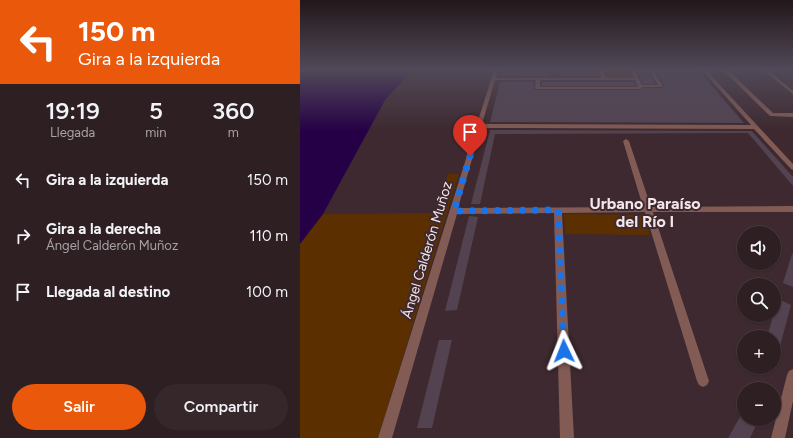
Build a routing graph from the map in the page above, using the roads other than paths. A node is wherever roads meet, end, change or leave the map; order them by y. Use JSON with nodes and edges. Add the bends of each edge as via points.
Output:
{"nodes":[{"id":1,"x":490,"y":90,"type":"edge"},
{"id":2,"x":723,"y":90,"type":"edge"},
{"id":3,"x":747,"y":90,"type":"edge"},
{"id":4,"x":793,"y":115,"type":"edge"},
{"id":5,"x":479,"y":126,"type":"junction"},
{"id":6,"x":756,"y":127,"type":"junction"},
{"id":7,"x":626,"y":141,"type":"dead end"},
{"id":8,"x":793,"y":168,"type":"edge"},
{"id":9,"x":793,"y":209,"type":"edge"},
{"id":10,"x":558,"y":210,"type":"junction"},
{"id":11,"x":648,"y":210,"type":"junction"},
{"id":12,"x":454,"y":211,"type":"junction"},
{"id":13,"x":793,"y":375,"type":"edge"},
{"id":14,"x":703,"y":382,"type":"dead end"},
{"id":15,"x":385,"y":438,"type":"edge"},
{"id":16,"x":567,"y":438,"type":"edge"},
{"id":17,"x":778,"y":438,"type":"edge"}],
"edges":[{"from":1,"to":5,"type":"street","name":"Ángel Calderón Muñoz"},
{"from":2,"to":6,"type":"street"},
{"from":3,"to":4,"type":"street","via":[[772,115]]},
{"from":5,"to":6,"type":"street"},
{"from":5,"to":12,"type":"street","name":"Ángel Calderón Muñoz"},
{"from":6,"to":8,"type":"street"},
{"from":7,"to":11,"type":"street"},
{"from":9,"to":11,"type":"street"},
{"from":10,"to":11,"type":"street"},
{"from":10,"to":12,"type":"street"},
{"from":10,"to":16,"type":"street"},
{"from":11,"to":14,"type":"street"},
{"from":12,"to":15,"type":"street","name":"Ángel Calderón Muñoz"},
{"from":13,"to":17,"type":"street"}]}
